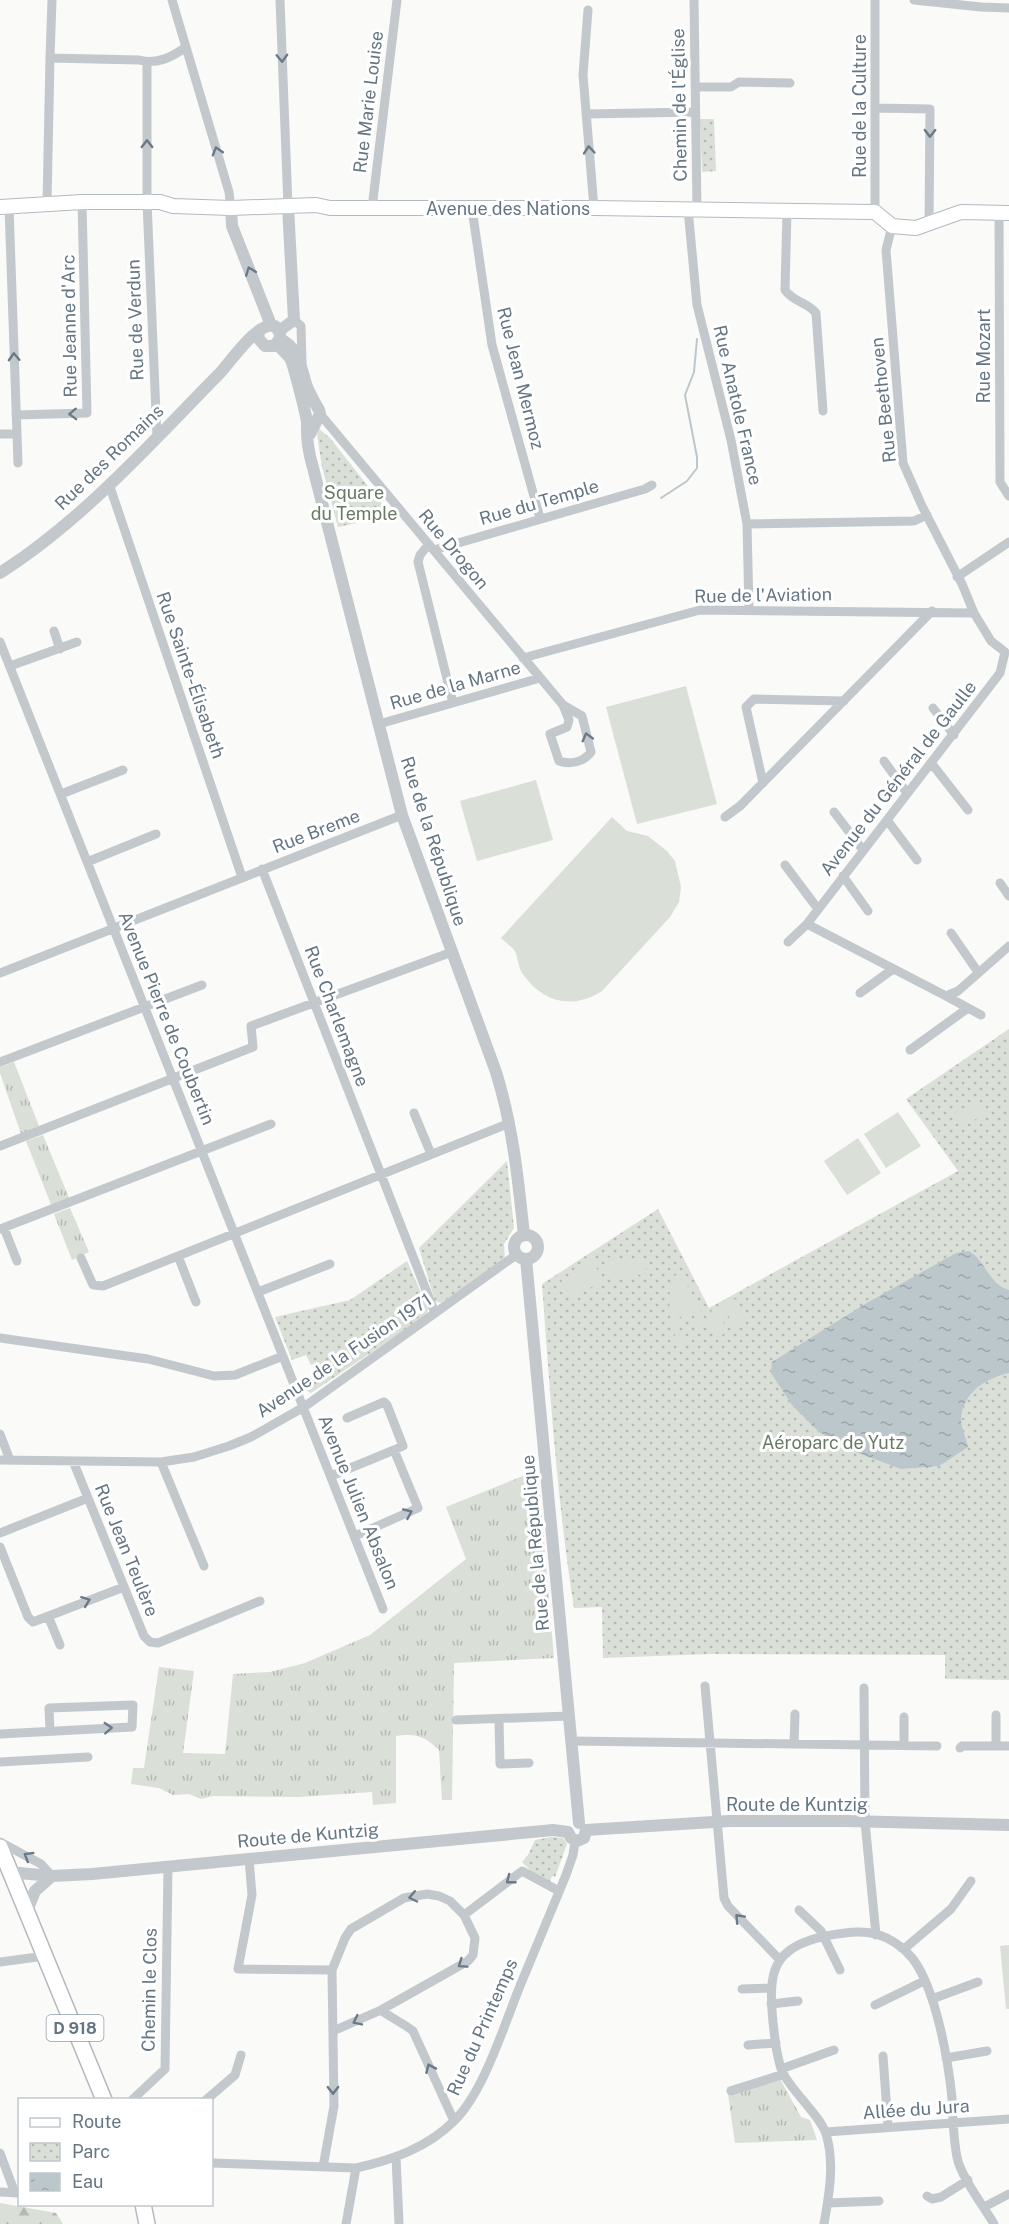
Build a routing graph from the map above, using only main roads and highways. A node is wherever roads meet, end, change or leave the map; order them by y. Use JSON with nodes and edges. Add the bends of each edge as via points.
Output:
{"nodes":[{"id":1,"x":5,"y":207,"type":"edge"},
{"id":2,"x":1004,"y":212,"type":"edge"},
{"id":3,"x":0,"y":1847,"type":"edge"},
{"id":4,"x":103,"y":2098,"type":"edge"},
{"id":5,"x":143,"y":2206,"type":"edge"},
{"id":6,"x":147,"y":2224,"type":"edge"}],
"edges":[{"from":1,"to":2,"type":"main road","name":"Avenue des Nations","via":[[160,202],[231,208],[875,212],[892,226],[916,228],[961,212]]},
{"from":3,"to":4,"type":"main road","number":"D 918"},
{"from":5,"to":6,"type":"main road"}]}
